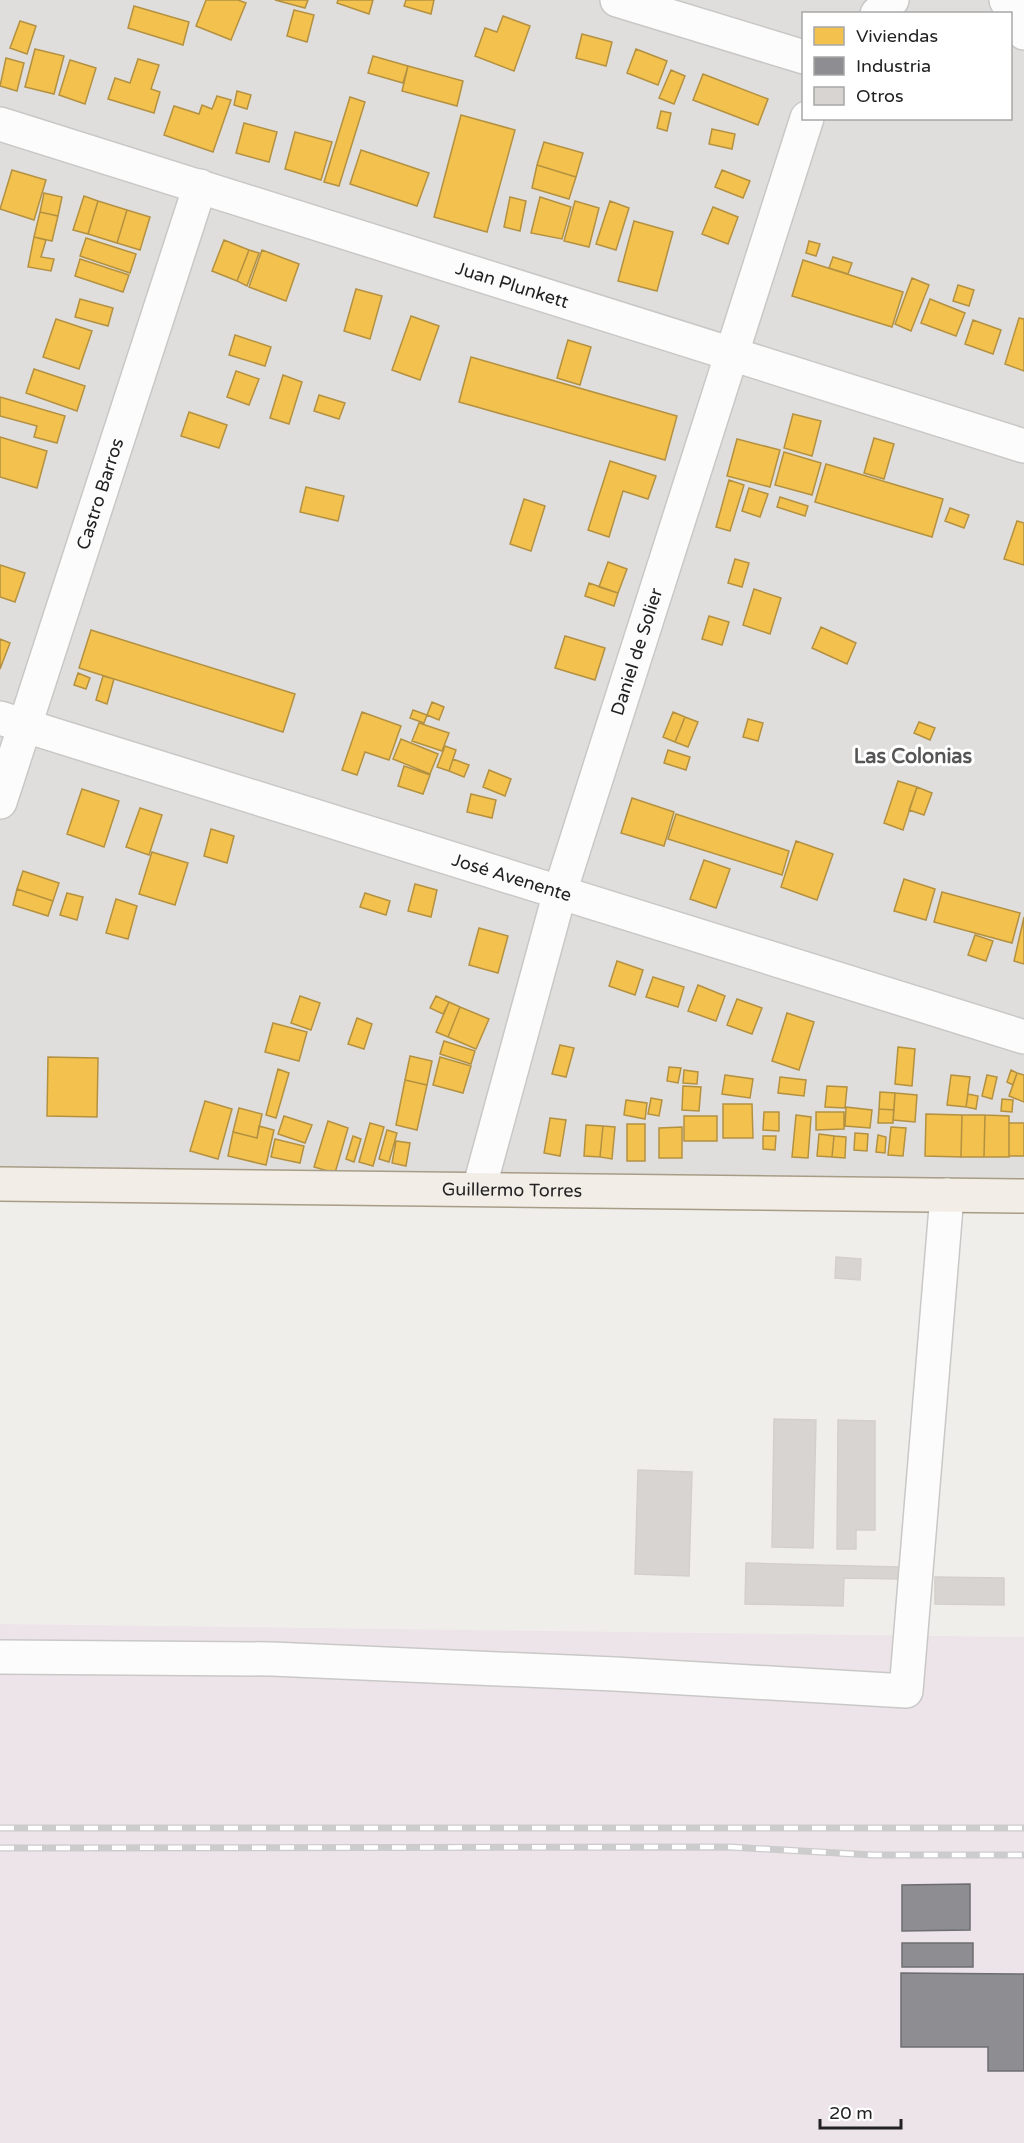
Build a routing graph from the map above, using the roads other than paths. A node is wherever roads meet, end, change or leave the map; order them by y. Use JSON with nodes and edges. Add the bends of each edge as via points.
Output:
{"nodes":[{"id":1,"x":892,"y":0,"type":"edge"},
{"id":2,"x":1006,"y":0,"type":"edge"},
{"id":3,"x":630,"y":2,"type":"edge"},
{"id":4,"x":880,"y":12,"type":"edge"},
{"id":5,"x":1024,"y":33,"type":"edge"},
{"id":6,"x":802,"y":56,"type":"edge"},
{"id":7,"x":806,"y":120,"type":"edge"},
{"id":8,"x":0,"y":124,"type":"edge"},
{"id":9,"x":200,"y":186,"type":"junction"},
{"id":10,"x":731,"y":353,"type":"junction"},
{"id":11,"x":1024,"y":447,"type":"edge"},
{"id":12,"x":12,"y":721,"type":"edge"},
{"id":13,"x":0,"y":802,"type":"edge"},
{"id":14,"x":560,"y":892,"type":"junction"},
{"id":15,"x":1024,"y":1037,"type":"edge"},
{"id":16,"x":0,"y":1184,"type":"edge"},
{"id":17,"x":479,"y":1189,"type":"junction"},
{"id":18,"x":947,"y":1195,"type":"junction"},
{"id":19,"x":1024,"y":1196,"type":"edge"},
{"id":20,"x":0,"y":1657,"type":"edge"}],
"edges":[{"from":1,"to":4,"type":"street"},
{"from":2,"to":5,"type":"street"},
{"from":3,"to":6,"type":"street"},
{"from":7,"to":10,"type":"street","name":"Daniel de Solier"},
{"from":8,"to":9,"type":"street","name":"Juan Plunkett"},
{"from":9,"to":10,"type":"street","name":"Juan Plunkett"},
{"from":9,"to":12,"type":"street","name":"Castro Barros"},
{"from":10,"to":11,"type":"street","name":"Juan Plunkett"},
{"from":10,"to":14,"type":"street","name":"Daniel de Solier"},
{"from":12,"to":13,"type":"street","name":"Castro Barros"},
{"from":12,"to":14,"type":"street","name":"José Avenente"},
{"from":14,"to":15,"type":"street","name":"José Avenente"},
{"from":14,"to":17,"type":"street","name":"Daniel de Solier"},
{"from":16,"to":17,"type":"main road","name":"Guillermo Torres"},
{"from":17,"to":18,"type":"main road","name":"Guillermo Torres"},
{"from":18,"to":19,"type":"main road","name":"Guillermo Torres"},
{"from":18,"to":20,"type":"street","via":[[906,1691],[272,1659]]}]}
